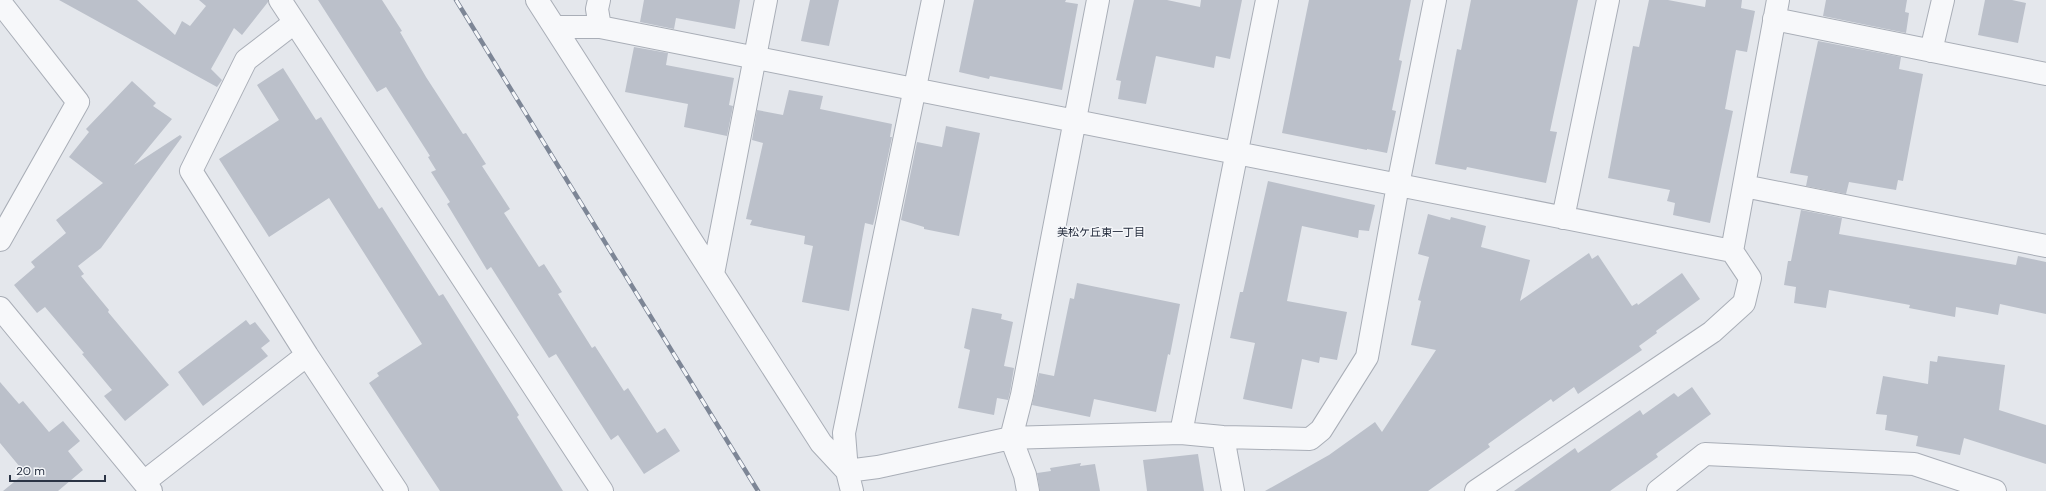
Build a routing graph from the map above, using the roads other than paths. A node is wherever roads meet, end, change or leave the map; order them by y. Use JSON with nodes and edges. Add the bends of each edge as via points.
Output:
{"nodes":[{"id":1,"x":280,"y":0,"type":"edge"},
{"id":2,"x":537,"y":0,"type":"edge"},
{"id":3,"x":599,"y":0,"type":"edge"},
{"id":4,"x":766,"y":0,"type":"edge"},
{"id":5,"x":933,"y":0,"type":"edge"},
{"id":6,"x":1098,"y":0,"type":"edge"},
{"id":7,"x":1268,"y":0,"type":"edge"},
{"id":8,"x":1435,"y":0,"type":"edge"},
{"id":9,"x":1608,"y":0,"type":"edge"},
{"id":10,"x":1943,"y":0,"type":"edge"},
{"id":11,"x":0,"y":2,"type":"edge"},
{"id":12,"x":1776,"y":10,"type":"edge"},
{"id":13,"x":294,"y":23,"type":"junction"},
{"id":14,"x":554,"y":27,"type":"junction"},
{"id":15,"x":600,"y":28,"type":"junction"},
{"id":16,"x":1931,"y":51,"type":"junction"},
{"id":17,"x":755,"y":57,"type":"junction"},
{"id":18,"x":2046,"y":74,"type":"edge"},
{"id":19,"x":916,"y":88,"type":"junction"},
{"id":20,"x":1074,"y":122,"type":"junction"},
{"id":21,"x":1237,"y":154,"type":"junction"},
{"id":22,"x":1398,"y":185,"type":"junction"},
{"id":23,"x":1744,"y":186,"type":"junction"},
{"id":24,"x":1563,"y":218,"type":"junction"},
{"id":25,"x":0,"y":240,"type":"edge"},
{"id":26,"x":2046,"y":246,"type":"edge"},
{"id":27,"x":1732,"y":251,"type":"junction"},
{"id":28,"x":713,"y":274,"type":"junction"},
{"id":29,"x":0,"y":308,"type":"edge"},
{"id":30,"x":307,"y":355,"type":"junction"},
{"id":31,"x":1181,"y":433,"type":"junction"},
{"id":32,"x":1223,"y":437,"type":"junction"},
{"id":33,"x":1011,"y":438,"type":"junction"},
{"id":34,"x":849,"y":481,"type":"edge"},
{"id":35,"x":148,"y":487,"type":"edge"},
{"id":36,"x":397,"y":491,"type":"edge"},
{"id":37,"x":602,"y":491,"type":"edge"},
{"id":38,"x":1028,"y":491,"type":"edge"},
{"id":39,"x":1233,"y":491,"type":"edge"},
{"id":40,"x":1476,"y":491,"type":"edge"},
{"id":41,"x":1658,"y":491,"type":"edge"},
{"id":42,"x":1995,"y":491,"type":"edge"}],
"edges":[{"from":1,"to":13,"type":"street"},
{"from":2,"to":14,"type":"street"},
{"from":3,"to":15,"type":"street","via":[[597,9]]},
{"from":4,"to":17,"type":"street"},
{"from":5,"to":19,"type":"street"},
{"from":6,"to":20,"type":"street"},
{"from":7,"to":21,"type":"street"},
{"from":8,"to":22,"type":"street"},
{"from":9,"to":24,"type":"street"},
{"from":10,"to":16,"type":"street"},
{"from":11,"to":25,"type":"street","via":[[78,102]]},
{"from":12,"to":16,"type":"street"},
{"from":12,"to":23,"type":"street"},
{"from":13,"to":30,"type":"street","via":[[246,60],[191,171]]},
{"from":13,"to":37,"type":"street"},
{"from":14,"to":15,"type":"street"},
{"from":14,"to":28,"type":"street"},
{"from":15,"to":17,"type":"street"},
{"from":16,"to":18,"type":"street"},
{"from":17,"to":19,"type":"street"},
{"from":17,"to":28,"type":"street"},
{"from":19,"to":20,"type":"street"},
{"from":19,"to":34,"type":"street","via":[[844,433]]},
{"from":20,"to":21,"type":"street"},
{"from":20,"to":33,"type":"street","via":[[1022,395]]},
{"from":21,"to":22,"type":"street"},
{"from":21,"to":31,"type":"street"},
{"from":22,"to":24,"type":"street"},
{"from":22,"to":32,"type":"street","via":[[1367,357],[1321,430],[1310,439]]},
{"from":23,"to":26,"type":"street"},
{"from":23,"to":27,"type":"street"},
{"from":24,"to":27,"type":"street"},
{"from":27,"to":40,"type":"street","via":[[1750,278],[1744,303],[1712,332]]},
{"from":28,"to":34,"type":"street","via":[[821,443]]},
{"from":29,"to":35,"type":"street"},
{"from":30,"to":35,"type":"street"},
{"from":30,"to":36,"type":"street"},
{"from":31,"to":32,"type":"street"},
{"from":31,"to":33,"type":"street"},
{"from":32,"to":39,"type":"street"},
{"from":33,"to":34,"type":"street","via":[[878,467]]},
{"from":33,"to":38,"type":"street","via":[[1025,475]]},
{"from":41,"to":42,"type":"street","via":[[1705,454],[1914,464]]}]}
